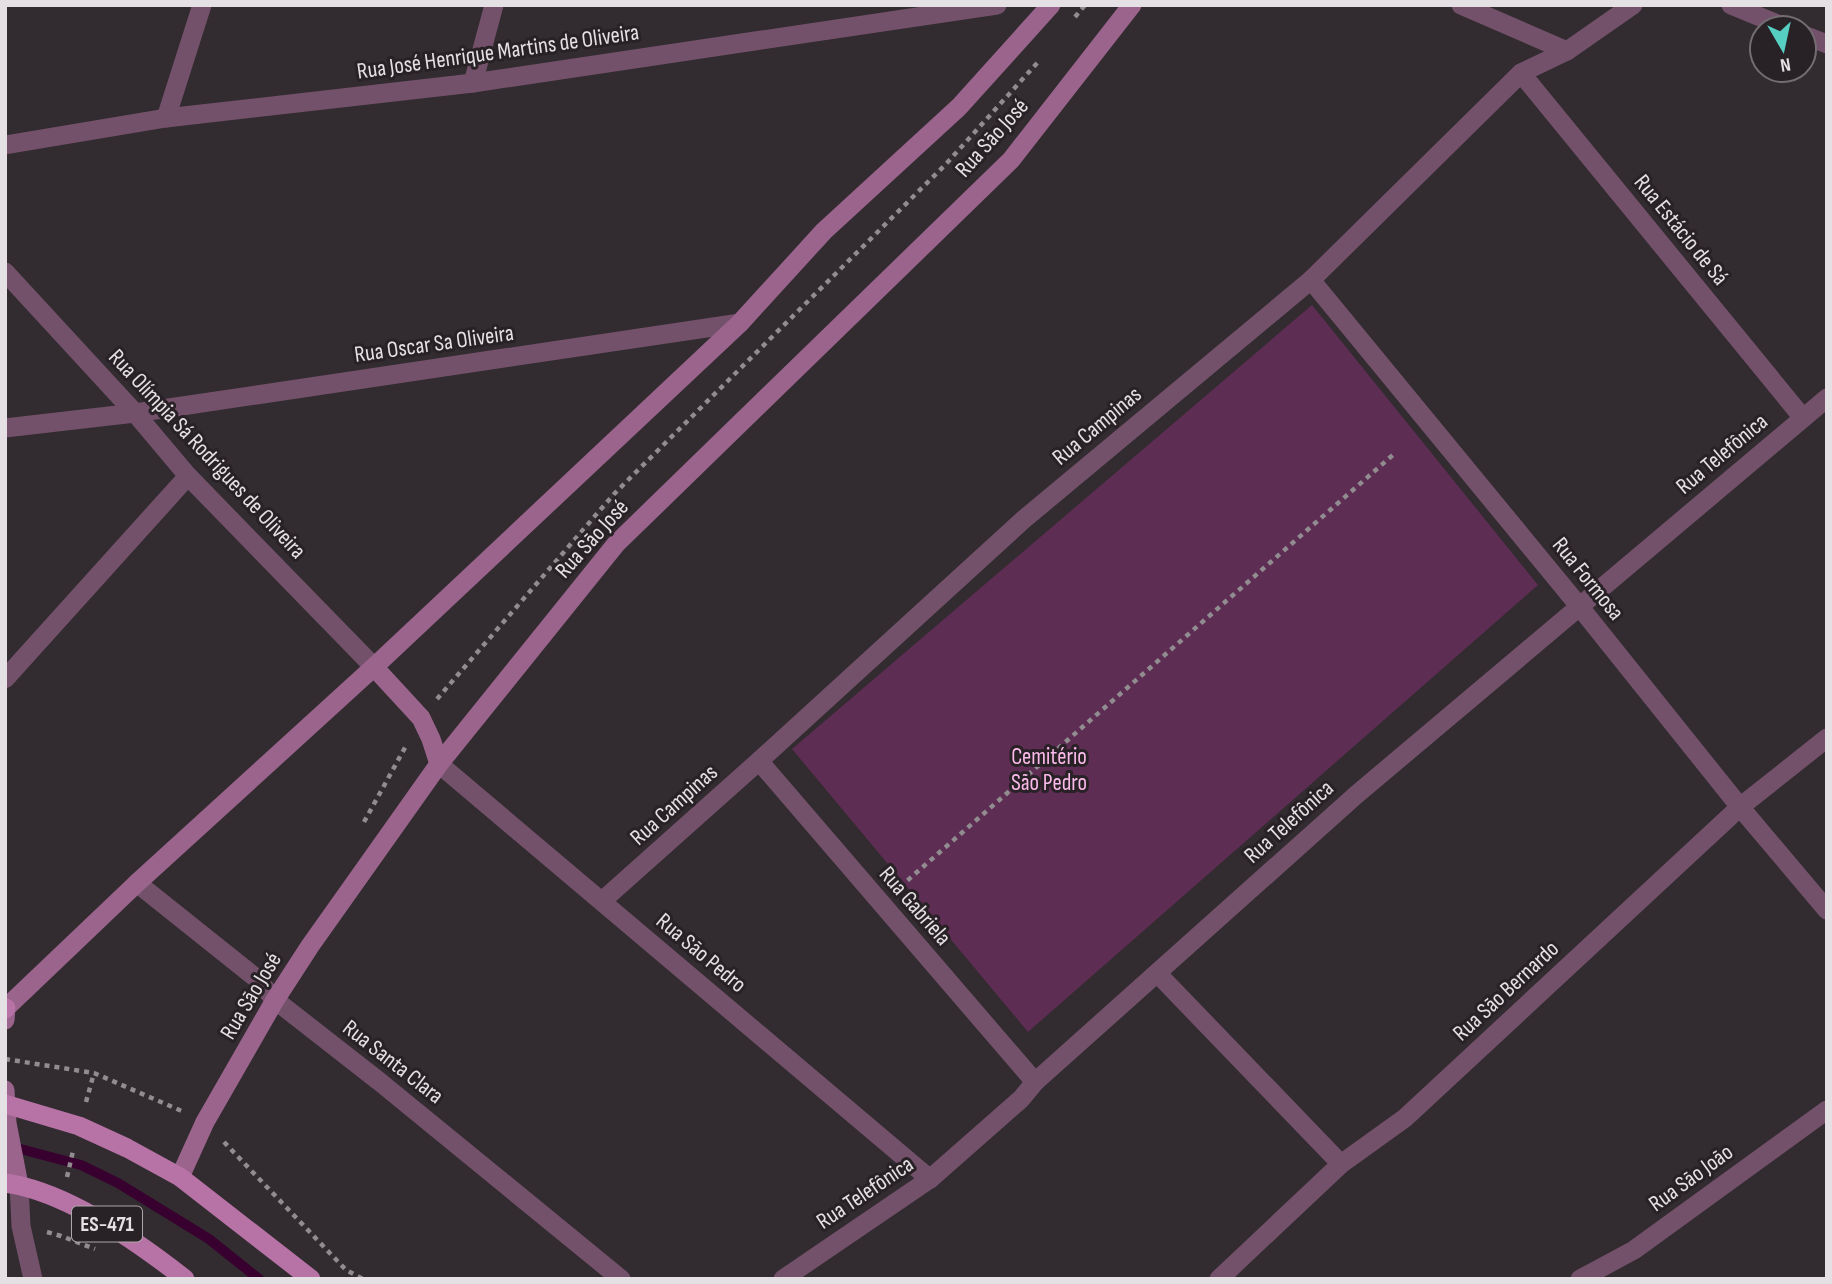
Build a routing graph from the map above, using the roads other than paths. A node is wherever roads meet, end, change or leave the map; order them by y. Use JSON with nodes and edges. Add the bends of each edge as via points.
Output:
{"nodes":[{"id":1,"x":202,"y":5,"type":"edge"},
{"id":2,"x":494,"y":5,"type":"edge"},
{"id":3,"x":997,"y":5,"type":"edge"},
{"id":4,"x":1051,"y":5,"type":"edge"},
{"id":5,"x":1132,"y":5,"type":"edge"},
{"id":6,"x":1461,"y":5,"type":"edge"},
{"id":7,"x":1633,"y":5,"type":"edge"},
{"id":8,"x":1731,"y":5,"type":"edge"},
{"id":9,"x":1753,"y":14,"type":"edge"},
{"id":10,"x":1567,"y":51,"type":"junction"},
{"id":11,"x":1521,"y":73,"type":"junction"},
{"id":12,"x":473,"y":83,"type":"junction"},
{"id":13,"x":166,"y":118,"type":"junction"},
{"id":14,"x":5,"y":145,"type":"edge"},
{"id":15,"x":5,"y":272,"type":"edge"},
{"id":16,"x":1311,"y":280,"type":"junction"},
{"id":17,"x":740,"y":323,"type":"junction"},
{"id":18,"x":1827,"y":398,"type":"edge"},
{"id":19,"x":135,"y":413,"type":"junction"},
{"id":20,"x":1803,"y":418,"type":"junction"},
{"id":21,"x":5,"y":428,"type":"edge"},
{"id":22,"x":188,"y":476,"type":"junction"},
{"id":23,"x":1579,"y":606,"type":"junction"},
{"id":24,"x":374,"y":667,"type":"junction"},
{"id":25,"x":5,"y":679,"type":"edge"},
{"id":26,"x":1827,"y":738,"type":"edge"},
{"id":27,"x":759,"y":761,"type":"junction"},
{"id":28,"x":439,"y":764,"type":"junction"},
{"id":29,"x":1741,"y":807,"type":"junction"},
{"id":30,"x":136,"y":883,"type":"junction"},
{"id":31,"x":602,"y":901,"type":"junction"},
{"id":32,"x":1827,"y":910,"type":"edge"},
{"id":33,"x":1157,"y":974,"type":"junction"},
{"id":34,"x":275,"y":1000,"type":"junction"},
{"id":35,"x":8,"y":1003,"type":"edge"},
{"id":36,"x":5,"y":1020,"type":"edge"},
{"id":37,"x":1035,"y":1082,"type":"junction"},
{"id":38,"x":6,"y":1105,"type":"edge"},
{"id":39,"x":1827,"y":1110,"type":"edge"},
{"id":40,"x":1341,"y":1164,"type":"junction"},
{"id":41,"x":180,"y":1177,"type":"junction"},
{"id":42,"x":14,"y":1178,"type":"edge"},
{"id":43,"x":930,"y":1179,"type":"junction"},
{"id":44,"x":33,"y":1279,"type":"edge"},
{"id":45,"x":186,"y":1279,"type":"edge"},
{"id":46,"x":311,"y":1279,"type":"edge"},
{"id":47,"x":621,"y":1279,"type":"edge"},
{"id":48,"x":783,"y":1279,"type":"edge"},
{"id":49,"x":1219,"y":1279,"type":"edge"},
{"id":50,"x":1580,"y":1279,"type":"edge"}],
"edges":[{"from":1,"to":13,"type":"street"},
{"from":2,"to":12,"type":"street"},
{"from":3,"to":12,"type":"street","name":"Rua José Henrique Martins de Oliveira"},
{"from":4,"to":17,"type":"main road","name":"Rua São José","via":[[960,107],[824,231]]},
{"from":5,"to":28,"type":"main road","name":"Rua São José","via":[[1011,160],[616,544]]},
{"from":6,"to":10,"type":"street"},
{"from":7,"to":10,"type":"street","name":"Rua Campinas"},
{"from":8,"to":9,"type":"street"},
{"from":10,"to":11,"type":"street","name":"Rua Campinas"},
{"from":11,"to":16,"type":"street","name":"Rua Campinas"},
{"from":11,"to":20,"type":"street","name":"Rua Estácio de Sá"},
{"from":12,"to":13,"type":"street","name":"Rua José Henrique Martins de Oliveira"},
{"from":13,"to":14,"type":"street","name":"Rua José Henrique Martins de Oliveira"},
{"from":15,"to":19,"type":"street","name":"Rua Olímpia Sá Rodrigues de Oliveira"},
{"from":16,"to":23,"type":"street","name":"Rua Formosa"},
{"from":16,"to":27,"type":"street","name":"Rua Campinas","via":[[1023,520]]},
{"from":17,"to":19,"type":"street","name":"Rua Oscar Sa Oliveira"},
{"from":17,"to":24,"type":"main road","name":"Rua São José"},
{"from":18,"to":20,"type":"street","name":"Rua Telefônica"},
{"from":19,"to":21,"type":"street","name":"Rua Oscar Sa Oliveira"},
{"from":19,"to":22,"type":"street","name":"Rua Olímpia Sá Rodrigues de Oliveira"},
{"from":20,"to":23,"type":"street","name":"Rua Telefônica"},
{"from":22,"to":24,"type":"street","name":"Rua Olímpia Sá Rodrigues de Oliveira"},
{"from":22,"to":25,"type":"street"},
{"from":23,"to":29,"type":"street","name":"Rua Formosa"},
{"from":23,"to":33,"type":"street","name":"Rua Telefônica","via":[[1356,794]]},
{"from":24,"to":28,"type":"main road","via":[[421,718]]},
{"from":24,"to":30,"type":"main road","name":"Rua São José"},
{"from":26,"to":29,"type":"street","name":"Rua São Bernardo"},
{"from":27,"to":31,"type":"street","name":"Rua Campinas"},
{"from":27,"to":37,"type":"street","name":"Rua Gabriela"},
{"from":28,"to":31,"type":"street","name":"Rua São Pedro"},
{"from":28,"to":34,"type":"main road","name":"Rua São José"},
{"from":29,"to":32,"type":"street","name":"Rua Formosa"},
{"from":29,"to":40,"type":"street","name":"Rua São Bernardo","via":[[1405,1118]]},
{"from":30,"to":34,"type":"street","name":"Rua Santa Clara","via":[[256,978]]},
{"from":30,"to":35,"type":"main road","name":"Rua São José"},
{"from":31,"to":43,"type":"street","name":"Rua São Pedro"},
{"from":33,"to":37,"type":"street","name":"Rua Telefônica"},
{"from":33,"to":40,"type":"street"},
{"from":34,"to":41,"type":"main road","name":"Rua São José","via":[[205,1122]]},
{"from":34,"to":47,"type":"street","name":"Rua Santa Clara"},
{"from":35,"to":36,"type":"main road","name":"Rua São José"},
{"from":37,"to":43,"type":"street","name":"Rua Telefônica"},
{"from":38,"to":41,"type":"main road","via":[[79,1126]]},
{"from":38,"to":42,"type":"main road"},
{"from":39,"to":50,"type":"street","name":"Rua São João","via":[[1634,1250]]},
{"from":40,"to":49,"type":"street","name":"Rua São Bernardo"},
{"from":41,"to":46,"type":"main road"},
{"from":42,"to":44,"type":"street"},
{"from":42,"to":45,"type":"main road","number":"ES-471","via":[[108,1225]]},
{"from":43,"to":48,"type":"street","name":"Rua Telefônica"}]}
